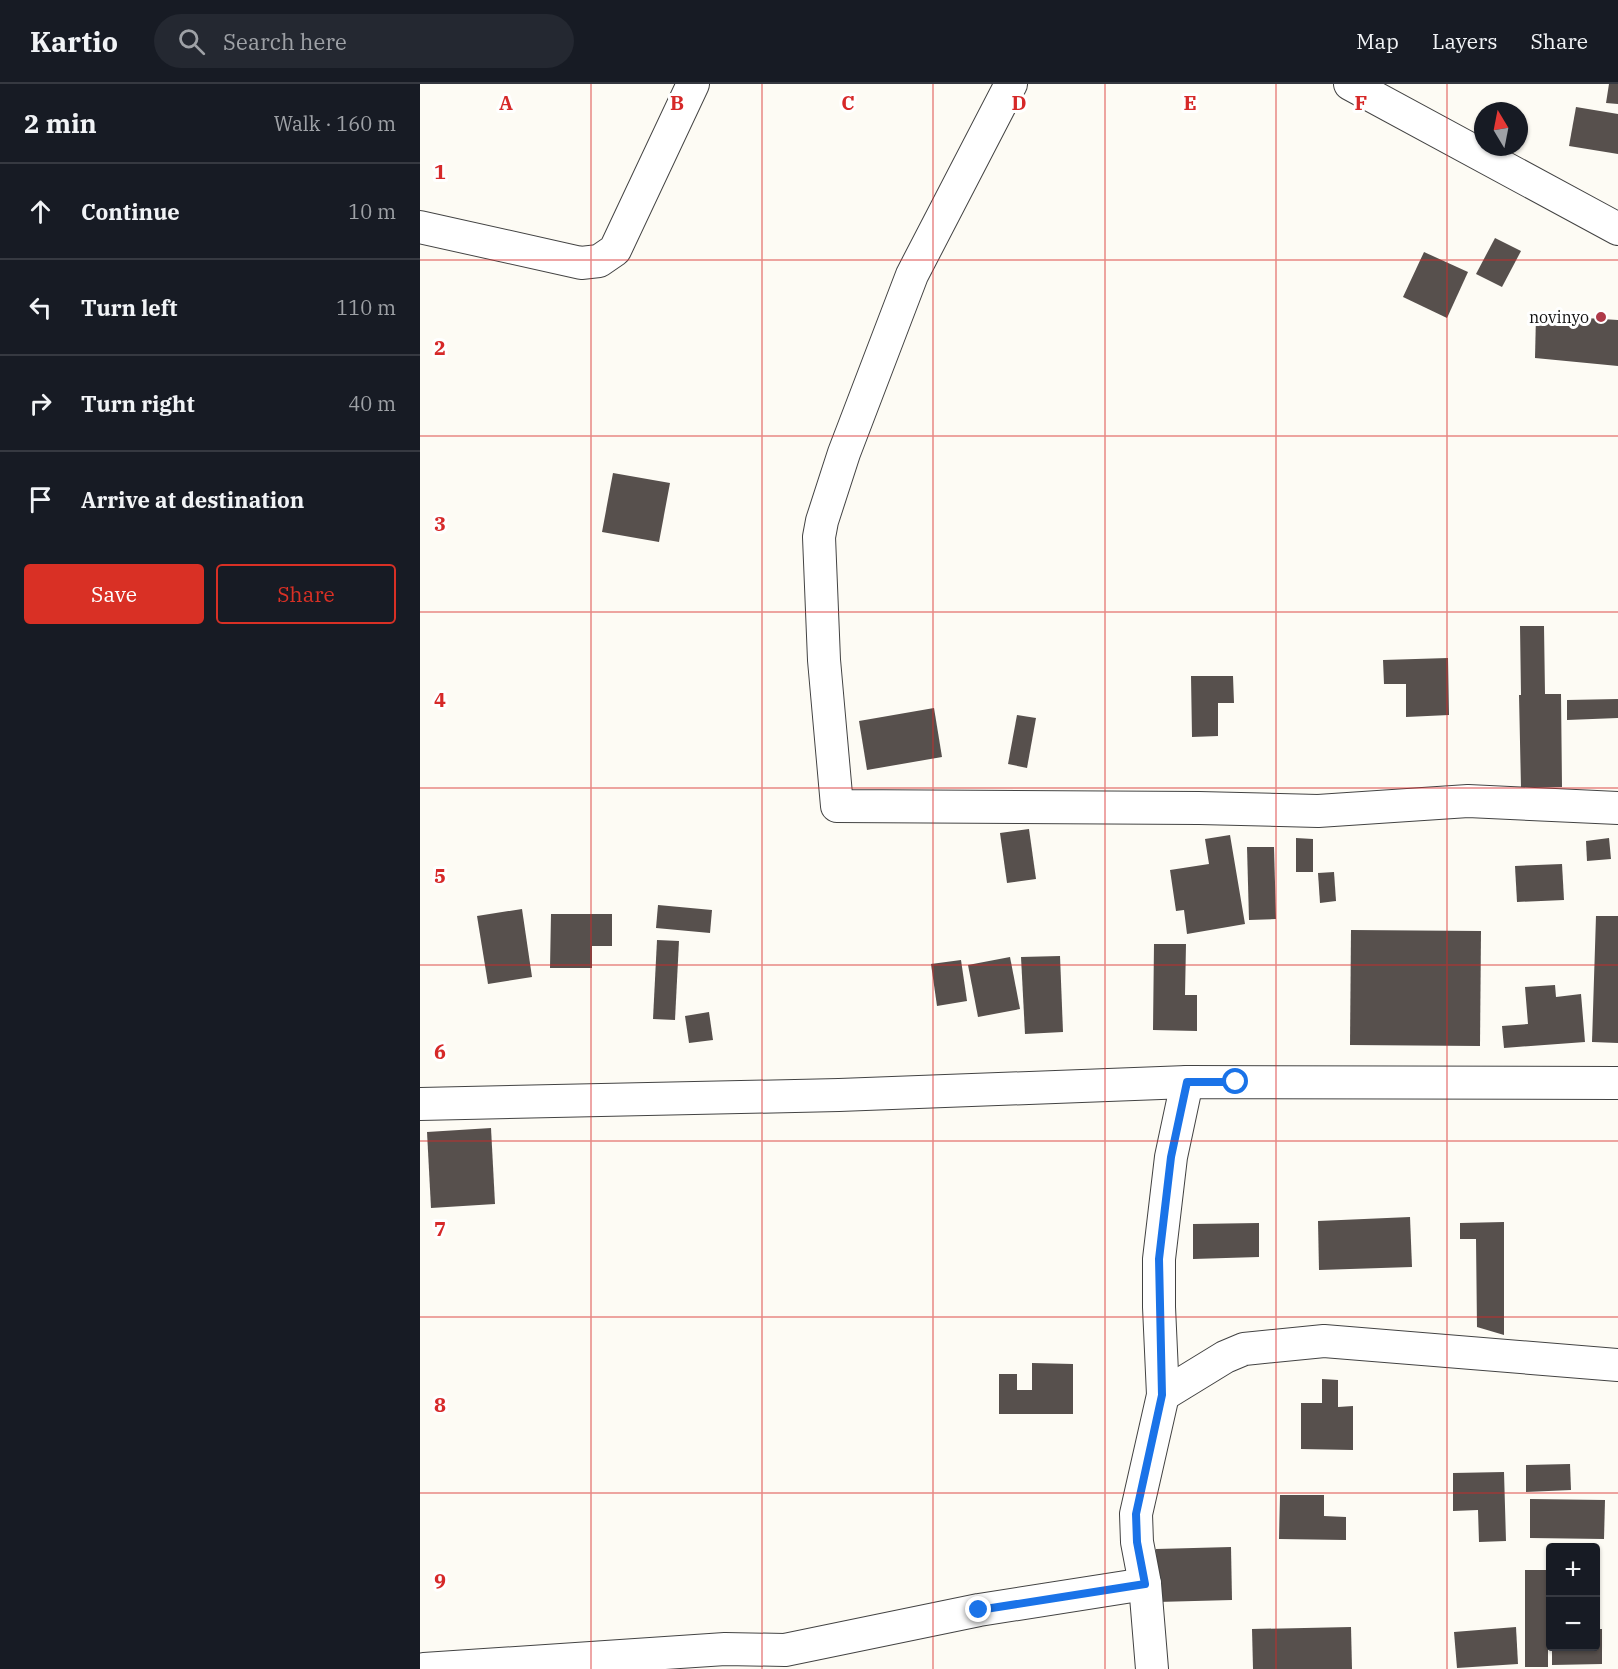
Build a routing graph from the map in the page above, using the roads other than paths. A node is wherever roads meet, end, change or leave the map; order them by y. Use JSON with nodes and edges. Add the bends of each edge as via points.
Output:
{"nodes":[{"id":1,"x":693,"y":84,"type":"edge"},
{"id":2,"x":1011,"y":84,"type":"edge"},
{"id":3,"x":1350,"y":84,"type":"edge"},
{"id":4,"x":420,"y":227,"type":"edge"},
{"id":5,"x":1618,"y":229,"type":"edge"},
{"id":6,"x":1618,"y":808,"type":"edge"},
{"id":7,"x":1187,"y":1082,"type":"junction"},
{"id":8,"x":1618,"y":1083,"type":"edge"},
{"id":9,"x":420,"y":1104,"type":"edge"},
{"id":10,"x":1618,"y":1365,"type":"edge"},
{"id":11,"x":1162,"y":1395,"type":"junction"},
{"id":12,"x":1145,"y":1584,"type":"junction"},
{"id":13,"x":785,"y":1660,"type":"edge"},
{"id":14,"x":424,"y":1669,"type":"edge"},
{"id":15,"x":1152,"y":1669,"type":"edge"}],
"edges":[{"from":1,"to":4,"type":"street","via":[[615,250],[599,261],[581,262]]},
{"from":2,"to":6,"type":"street","via":[[912,275],[822,521],[819,537],[824,660],[837,806],[1318,810],[1468,801]]},
{"from":3,"to":5,"type":"street"},
{"from":7,"to":8,"type":"street"},
{"from":7,"to":9,"type":"street","via":[[839,1095]]},
{"from":7,"to":11,"type":"street","via":[[1171,1157],[1159,1259]]},
{"from":10,"to":11,"type":"street","via":[[1324,1341],[1244,1350],[1225,1357]]},
{"from":11,"to":12,"type":"street","via":[[1136,1514]]},
{"from":12,"to":13,"type":"street","via":[[979,1610]]},
{"from":12,"to":15,"type":"street"},
{"from":13,"to":14,"type":"street","via":[[725,1649]]}]}
